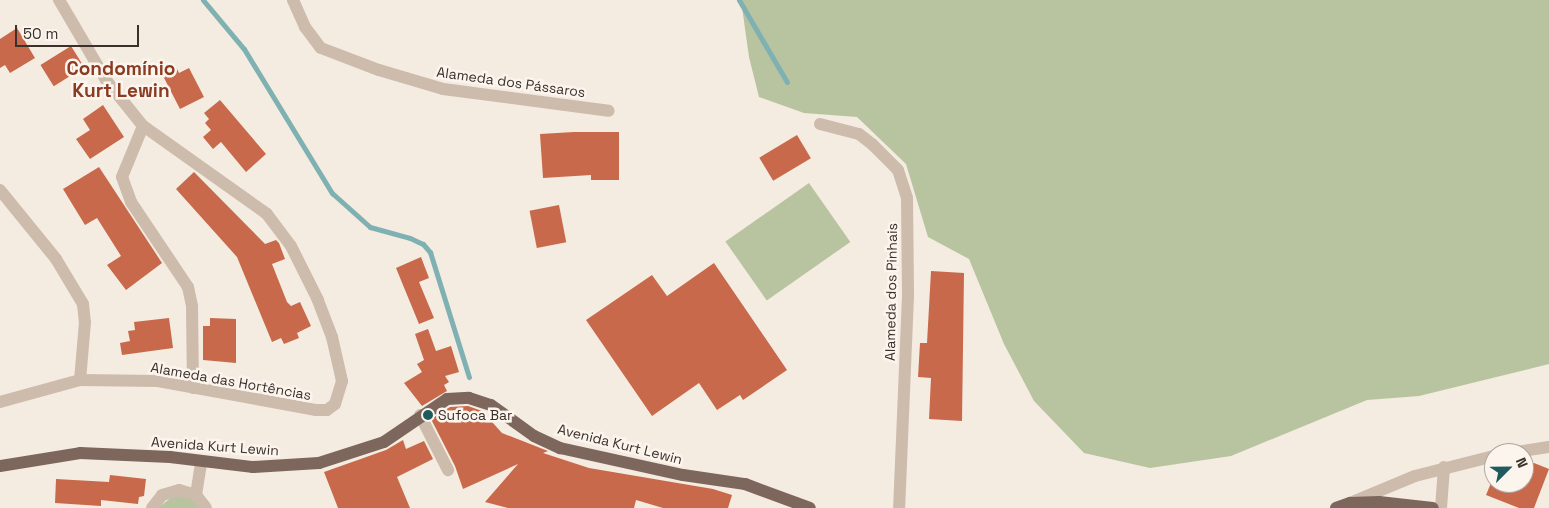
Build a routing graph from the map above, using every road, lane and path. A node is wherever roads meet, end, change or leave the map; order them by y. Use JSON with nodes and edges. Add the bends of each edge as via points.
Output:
{"nodes":[{"id":1,"x":59,"y":0,"type":"edge"},
{"id":2,"x":293,"y":0,"type":"edge"},
{"id":3,"x":609,"y":111,"type":"dead end"},
{"id":4,"x":820,"y":124,"type":"dead end"},
{"id":5,"x":143,"y":126,"type":"junction"},
{"id":6,"x":0,"y":190,"type":"edge"},
{"id":7,"x":80,"y":380,"type":"junction"},
{"id":8,"x":193,"y":388,"type":"junction"},
{"id":9,"x":0,"y":402,"type":"edge"},
{"id":10,"x":420,"y":415,"type":"junction"},
{"id":11,"x":1549,"y":447,"type":"edge"},
{"id":12,"x":1534,"y":449,"type":"edge"},
{"id":13,"x":1484,"y":458,"type":"edge"},
{"id":14,"x":201,"y":462,"type":"junction"},
{"id":15,"x":0,"y":466,"type":"edge"},
{"id":16,"x":1444,"y":467,"type":"junction"},
{"id":17,"x":448,"y":470,"type":"dead end"},
{"id":18,"x":196,"y":495,"type":"junction"},
{"id":19,"x":1350,"y":503,"type":"junction"},
{"id":20,"x":1401,"y":506,"type":"edge"},
{"id":21,"x":152,"y":508,"type":"edge"},
{"id":22,"x":206,"y":508,"type":"edge"},
{"id":23,"x":810,"y":508,"type":"edge"},
{"id":24,"x":899,"y":508,"type":"edge"},
{"id":25,"x":1336,"y":508,"type":"edge"},
{"id":26,"x":1433,"y":508,"type":"edge"},
{"id":27,"x":1441,"y":508,"type":"edge"}],
"edges":[{"from":1,"to":5,"type":"street","name":"Alameda das Hortências","via":[[106,80]]},
{"from":2,"to":3,"type":"street","name":"Alameda dos Pássaros","via":[[305,27],[321,48],[378,70],[443,89]]},
{"from":4,"to":24,"type":"street","name":"Alameda dos Pinhais","via":[[859,134],[874,145],[898,170],[907,198],[908,296]]},
{"from":5,"to":8,"type":"street","via":[[122,177],[131,202],[188,287],[192,306]]},
{"from":5,"to":8,"type":"street","name":"Alameda das Hortências","via":[[267,214],[291,246],[318,300],[332,338],[342,381],[335,404],[327,410]]},
{"from":6,"to":7,"type":"street","via":[[56,260],[83,304],[86,322]]},
{"from":7,"to":8,"type":"street","name":"Alameda das Hortências","via":[[158,381]]},
{"from":7,"to":9,"type":"street","name":"Alameda das Hortências"},
{"from":10,"to":14,"type":"main road","name":"Avenida Kurt Lewin","via":[[384,442],[319,463],[253,467]]},
{"from":10,"to":17,"type":"street"},
{"from":10,"to":23,"type":"main road","name":"Avenida Kurt Lewin","via":[[447,399],[470,398],[491,406],[534,436],[560,448],[683,476],[745,484]]},
{"from":11,"to":12,"type":"street"},
{"from":13,"to":16,"type":"street"},
{"from":14,"to":15,"type":"main road","name":"Avenida Kurt Lewin","via":[[170,457],[80,453]]},
{"from":14,"to":18,"type":"street"},
{"from":16,"to":19,"type":"street","via":[[1379,488]]},
{"from":16,"to":27,"type":"street"},
{"from":18,"to":21,"type":"street","via":[[170,491]]},
{"from":18,"to":22,"type":"street"},
{"from":19,"to":20,"type":"main road"},
{"from":19,"to":25,"type":"main road"},
{"from":20,"to":26,"type":"main road"}]}
